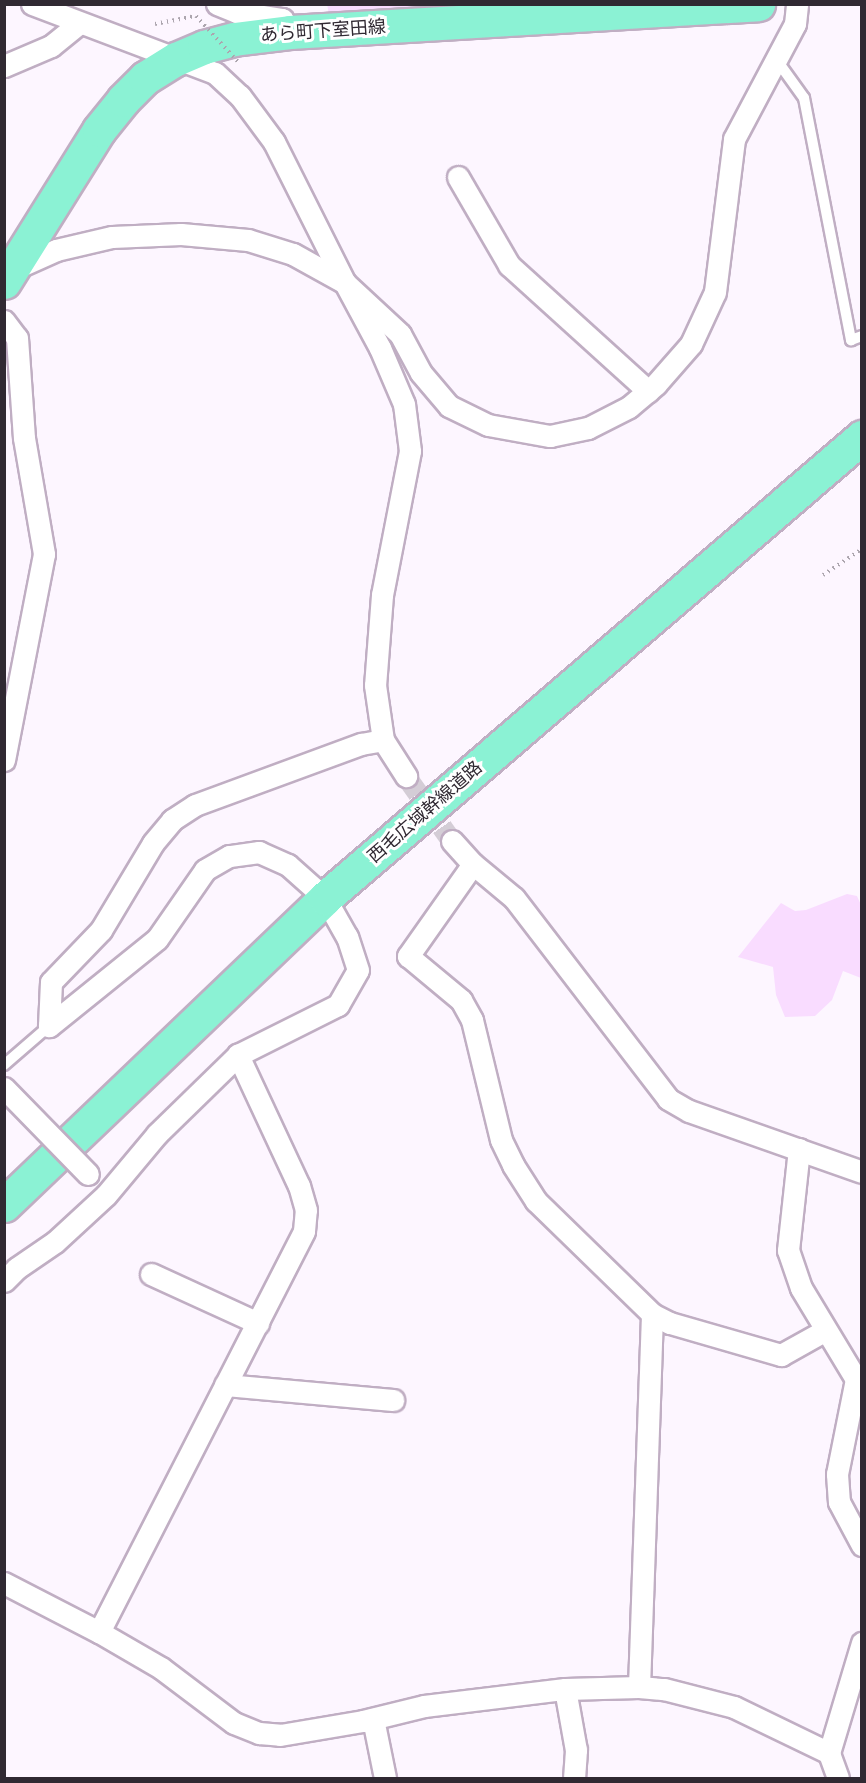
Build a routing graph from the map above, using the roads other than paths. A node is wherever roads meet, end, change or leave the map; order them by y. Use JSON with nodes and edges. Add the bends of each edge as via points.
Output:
{"nodes":[{"id":1,"x":32,"y":4,"type":"edge"},
{"id":2,"x":217,"y":4,"type":"edge"},
{"id":3,"x":758,"y":4,"type":"edge"},
{"id":4,"x":797,"y":4,"type":"edge"},
{"id":5,"x":606,"y":10,"type":"edge"},
{"id":6,"x":80,"y":23,"type":"junction"},
{"id":7,"x":290,"y":32,"type":"junction"},
{"id":8,"x":176,"y":59,"type":"junction"},
{"id":9,"x":776,"y":59,"type":"junction"},
{"id":10,"x":4,"y":66,"type":"edge"},
{"id":11,"x":458,"y":177,"type":"dead end"},
{"id":12,"x":9,"y":275,"type":"edge"},
{"id":13,"x":345,"y":283,"type":"junction"},
{"id":14,"x":4,"y":321,"type":"edge"},
{"id":15,"x":861,"y":336,"type":"edge"},
{"id":16,"x":648,"y":391,"type":"junction"},
{"id":17,"x":861,"y":436,"type":"edge"},
{"id":18,"x":383,"y":740,"type":"junction"},
{"id":19,"x":4,"y":760,"type":"edge"},
{"id":20,"x":406,"y":776,"type":"tunnel mouth"},
{"id":21,"x":452,"y":841,"type":"tunnel mouth"},
{"id":22,"x":473,"y":864,"type":"junction"},
{"id":23,"x":325,"y":898,"type":"junction"},
{"id":24,"x":49,"y":1026,"type":"junction"},
{"id":25,"x":238,"y":1055,"type":"junction"},
{"id":26,"x":4,"y":1065,"type":"edge"},
{"id":27,"x":4,"y":1088,"type":"edge"},
{"id":28,"x":799,"y":1149,"type":"junction"},
{"id":29,"x":861,"y":1172,"type":"edge"},
{"id":30,"x":106,"y":1195,"type":"junction"},
{"id":31,"x":4,"y":1205,"type":"edge"},
{"id":32,"x":151,"y":1274,"type":"dead end"},
{"id":33,"x":4,"y":1281,"type":"edge"},
{"id":34,"x":652,"y":1314,"type":"junction"},
{"id":35,"x":258,"y":1323,"type":"junction"},
{"id":36,"x":826,"y":1330,"type":"junction"},
{"id":37,"x":859,"y":1381,"type":"edge"},
{"id":38,"x":225,"y":1385,"type":"junction"},
{"id":39,"x":393,"y":1400,"type":"dead end"},
{"id":40,"x":861,"y":1545,"type":"edge"},
{"id":41,"x":4,"y":1583,"type":"edge"},
{"id":42,"x":99,"y":1632,"type":"junction"},
{"id":43,"x":861,"y":1643,"type":"edge"},
{"id":44,"x":639,"y":1687,"type":"junction"},
{"id":45,"x":565,"y":1689,"type":"junction"},
{"id":46,"x":373,"y":1719,"type":"junction"},
{"id":47,"x":829,"y":1753,"type":"junction"},
{"id":48,"x":385,"y":1779,"type":"edge"},
{"id":49,"x":574,"y":1779,"type":"edge"},
{"id":50,"x":838,"y":1779,"type":"edge"}],
"edges":[{"from":1,"to":6,"type":"street"},
{"from":2,"to":7,"type":"street","via":[[237,12],[282,19]]},
{"from":3,"to":5,"type":"main road","name":"あら町下室田線"},
{"from":4,"to":9,"type":"street","via":[[795,24]]},
{"from":5,"to":7,"type":"main road","name":"あら町下室田線"},
{"from":6,"to":8,"type":"street"},
{"from":6,"to":10,"type":"street","via":[[51,46]]},
{"from":7,"to":8,"type":"main road","name":"あら町下室田線","via":[[234,39]]},
{"from":8,"to":12,"type":"main road","name":"あら町下室田線","via":[[146,78],[99,130]]},
{"from":8,"to":13,"type":"street","via":[[214,73],[240,96],[274,142]]},
{"from":9,"to":15,"type":"lane","via":[[804,98],[851,340]]},
{"from":9,"to":16,"type":"street","via":[[734,139],[715,292],[691,344]]},
{"from":11,"to":16,"type":"street","via":[[509,265]]},
{"from":12,"to":13,"type":"street","via":[[56,250],[112,237],[182,234],[260,243],[293,254]]},
{"from":13,"to":16,"type":"street","via":[[400,334],[421,373],[449,406],[488,425],[550,436],[588,428],[629,407]]},
{"from":13,"to":18,"type":"street","via":[[404,404],[410,451],[382,596],[375,685]]},
{"from":14,"to":19,"type":"street","via":[[17,338],[24,438],[44,554]]},
{"from":17,"to":23,"type":"main road","name":"西毛広域幹線道路"},
{"from":18,"to":20,"type":"street"},
{"from":18,"to":24,"type":"street","via":[[361,744],[195,805],[172,820],[153,843],[102,930],[51,982]]},
{"from":21,"to":22,"type":"street"},
{"from":22,"to":28,"type":"street","via":[[514,898],[668,1099],[689,1111]]},
{"from":22,"to":34,"type":"street","via":[[408,956],[461,1000],[472,1020],[501,1140],[536,1201]]},
{"from":23,"to":24,"type":"street","via":[[288,865],[259,852],[229,856],[206,870],[157,939]]},
{"from":23,"to":25,"type":"street","via":[[347,937],[358,970],[338,1005]]},
{"from":23,"to":31,"type":"main road","name":"西毛広域幹線道路"},
{"from":24,"to":26,"type":"lane"},
{"from":25,"to":30,"type":"street","via":[[157,1134]]},
{"from":25,"to":35,"type":"street","via":[[299,1186],[306,1210],[304,1231]]},
{"from":27,"to":30,"type":"street","bridge":true},
{"from":28,"to":29,"type":"street"},
{"from":28,"to":36,"type":"street","via":[[788,1250],[801,1288]]},
{"from":30,"to":33,"type":"street","via":[[55,1242]]},
{"from":32,"to":35,"type":"street"},
{"from":34,"to":36,"type":"street","via":[[670,1323],[782,1355]]},
{"from":34,"to":44,"type":"street"},
{"from":35,"to":38,"type":"street"},
{"from":36,"to":37,"type":"street"},
{"from":37,"to":40,"type":"street","via":[[837,1474],[839,1502]]},
{"from":38,"to":39,"type":"street"},
{"from":38,"to":42,"type":"street"},
{"from":41,"to":42,"type":"street"},
{"from":42,"to":46,"type":"street","via":[[160,1668],[234,1723],[259,1733],[280,1735]]},
{"from":43,"to":47,"type":"street"},
{"from":44,"to":45,"type":"street"},
{"from":44,"to":47,"type":"street","via":[[664,1689],[734,1707]]},
{"from":45,"to":46,"type":"street","via":[[424,1706]]},
{"from":45,"to":49,"type":"street","via":[[576,1750]]},
{"from":46,"to":48,"type":"street"},
{"from":47,"to":50,"type":"street"}]}
